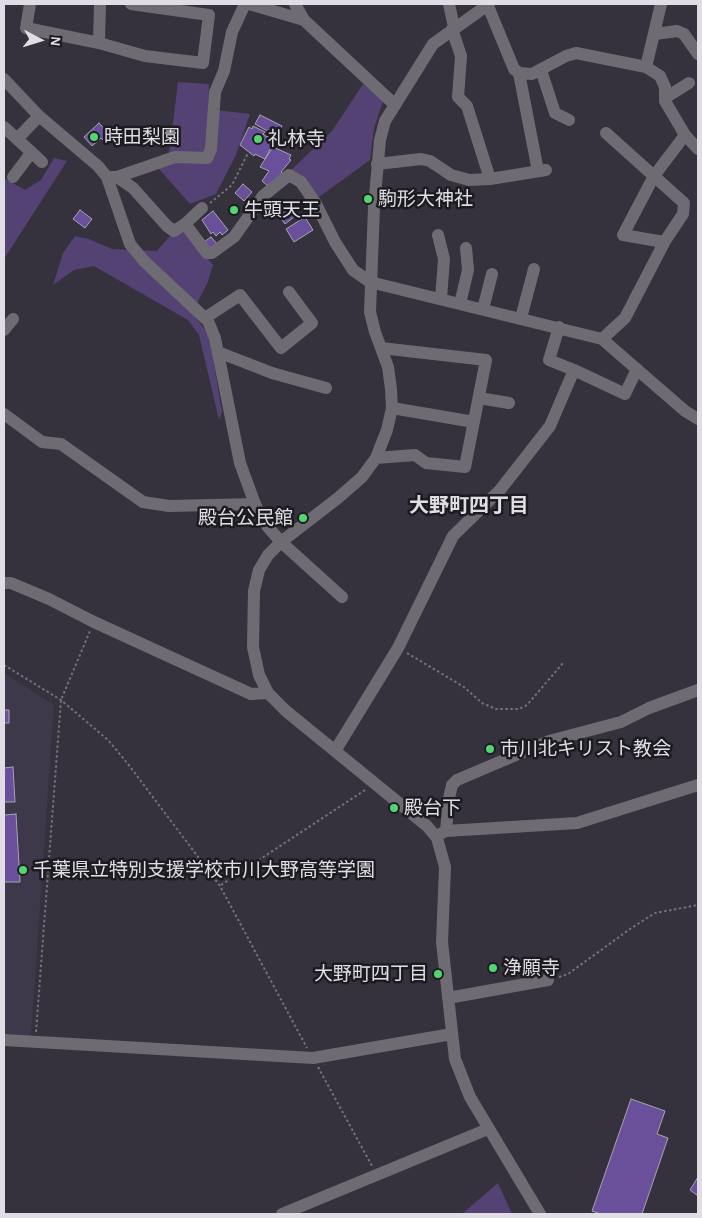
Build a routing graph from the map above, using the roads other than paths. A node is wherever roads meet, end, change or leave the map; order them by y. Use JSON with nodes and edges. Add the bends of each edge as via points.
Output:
{"nodes":[{"id":1,"x":30,"y":4,"type":"edge"},
{"id":2,"x":100,"y":4,"type":"edge"},
{"id":3,"x":131,"y":4,"type":"edge"},
{"id":4,"x":247,"y":4,"type":"edge"},
{"id":5,"x":295,"y":4,"type":"edge"},
{"id":6,"x":449,"y":4,"type":"edge"},
{"id":7,"x":661,"y":4,"type":"edge"},
{"id":8,"x":489,"y":5,"type":"edge"},
{"id":9,"x":304,"y":20,"type":"junction"},
{"id":10,"x":453,"y":28,"type":"junction"},
{"id":11,"x":655,"y":34,"type":"junction"},
{"id":12,"x":100,"y":43,"type":"junction"},
{"id":13,"x":698,"y":54,"type":"edge"},
{"id":14,"x":646,"y":67,"type":"junction"},
{"id":15,"x":541,"y":70,"type":"junction"},
{"id":16,"x":519,"y":73,"type":"junction"},
{"id":17,"x":5,"y":83,"type":"edge"},
{"id":18,"x":689,"y":83,"type":"dead end"},
{"id":19,"x":665,"y":98,"type":"junction"},
{"id":20,"x":394,"y":104,"type":"junction"},
{"id":21,"x":39,"y":116,"type":"junction"},
{"id":22,"x":569,"y":120,"type":"dead end"},
{"id":23,"x":4,"y":127,"type":"edge"},
{"id":24,"x":606,"y":132,"type":"dead end"},
{"id":25,"x":17,"y":139,"type":"junction"},
{"id":26,"x":694,"y":143,"type":"edge"},
{"id":27,"x":31,"y":153,"type":"junction"},
{"id":28,"x":42,"y":162,"type":"dead end"},
{"id":29,"x":378,"y":164,"type":"junction"},
{"id":30,"x":654,"y":176,"type":"junction"},
{"id":31,"x":13,"y":177,"type":"dead end"},
{"id":32,"x":112,"y":177,"type":"junction"},
{"id":33,"x":490,"y":179,"type":"junction"},
{"id":34,"x":202,"y":208,"type":"road end"},
{"id":35,"x":186,"y":224,"type":"junction"},
{"id":36,"x":438,"y":235,"type":"dead end"},
{"id":37,"x":664,"y":242,"type":"junction"},
{"id":38,"x":466,"y":248,"type":"dead end"},
{"id":39,"x":534,"y":269,"type":"dead end"},
{"id":40,"x":492,"y":274,"type":"dead end"},
{"id":41,"x":370,"y":282,"type":"junction"},
{"id":42,"x":289,"y":292,"type":"dead end"},
{"id":43,"x":441,"y":299,"type":"junction"},
{"id":44,"x":460,"y":304,"type":"junction"},
{"id":45,"x":483,"y":309,"type":"junction"},
{"id":46,"x":206,"y":318,"type":"junction"},
{"id":47,"x":522,"y":318,"type":"junction"},
{"id":48,"x":13,"y":319,"type":"dead end"},
{"id":49,"x":559,"y":327,"type":"junction"},
{"id":50,"x":4,"y":330,"type":"edge"},
{"id":51,"x":602,"y":339,"type":"junction"},
{"id":52,"x":381,"y":348,"type":"junction"},
{"id":53,"x":218,"y":352,"type":"junction"},
{"id":54,"x":637,"y":369,"type":"junction"},
{"id":55,"x":574,"y":370,"type":"junction"},
{"id":56,"x":326,"y":388,"type":"dead end"},
{"id":57,"x":478,"y":398,"type":"junction"},
{"id":58,"x":509,"y":403,"type":"dead end"},
{"id":59,"x":392,"y":408,"type":"junction"},
{"id":60,"x":4,"y":414,"type":"edge"},
{"id":61,"x":698,"y":419,"type":"edge"},
{"id":62,"x":474,"y":422,"type":"junction"},
{"id":63,"x":376,"y":458,"type":"junction"},
{"id":64,"x":254,"y":504,"type":"junction"},
{"id":65,"x":281,"y":542,"type":"junction"},
{"id":66,"x":4,"y":583,"type":"edge"},
{"id":67,"x":342,"y":597,"type":"dead end"},
{"id":68,"x":698,"y":690,"type":"edge"},
{"id":69,"x":268,"y":693,"type":"junction"},
{"id":70,"x":335,"y":751,"type":"junction"},
{"id":71,"x":698,"y":785,"type":"edge"},
{"id":72,"x":441,"y":834,"type":"junction"},
{"id":73,"x":548,"y":980,"type":"road end"},
{"id":74,"x":448,"y":998,"type":"junction"},
{"id":75,"x":452,"y":1034,"type":"junction"},
{"id":76,"x":4,"y":1040,"type":"edge"},
{"id":77,"x":488,"y":1129,"type":"junction"},
{"id":78,"x":282,"y":1214,"type":"edge"},
{"id":79,"x":540,"y":1214,"type":"edge"}],
"edges":[{"from":1,"to":12,"type":"street","via":[[26,28]]},
{"from":2,"to":12,"type":"street"},
{"from":3,"to":12,"type":"street","via":[[209,15],[203,63],[145,56]]},
{"from":4,"to":9,"type":"street"},
{"from":4,"to":32,"type":"street","via":[[232,32],[224,70],[215,92],[211,149],[207,158],[175,157]]},
{"from":5,"to":9,"type":"street"},
{"from":6,"to":10,"type":"street"},
{"from":7,"to":11,"type":"street"},
{"from":8,"to":10,"type":"street"},
{"from":8,"to":16,"type":"street","via":[[514,69]]},
{"from":9,"to":20,"type":"street"},
{"from":10,"to":20,"type":"street","via":[[432,44]]},
{"from":10,"to":33,"type":"street","via":[[460,56],[458,97],[467,106]]},
{"from":11,"to":13,"type":"street","via":[[677,31],[684,34]]},
{"from":11,"to":14,"type":"street"},
{"from":14,"to":15,"type":"street","via":[[576,54]]},
{"from":14,"to":19,"type":"street","via":[[660,76]]},
{"from":15,"to":16,"type":"street","via":[[532,74]]},
{"from":15,"to":22,"type":"street","via":[[555,113]]},
{"from":16,"to":33,"type":"street","via":[[542,171]]},
{"from":17,"to":21,"type":"street"},
{"from":18,"to":19,"type":"street"},
{"from":19,"to":26,"type":"street"},
{"from":20,"to":29,"type":"street","via":[[380,140]]},
{"from":21,"to":25,"type":"street"},
{"from":21,"to":32,"type":"street"},
{"from":23,"to":25,"type":"street"},
{"from":24,"to":30,"type":"street"},
{"from":25,"to":27,"type":"street"},
{"from":26,"to":30,"type":"street"},
{"from":27,"to":28,"type":"street"},
{"from":27,"to":31,"type":"street"},
{"from":29,"to":33,"type":"street","via":[[421,159],[451,175],[469,180]]},
{"from":29,"to":41,"type":"street"},
{"from":30,"to":37,"type":"street","via":[[684,203],[683,214]]},
{"from":30,"to":37,"type":"street","via":[[623,235]]},
{"from":32,"to":35,"type":"street","via":[[134,188],[174,231]]},
{"from":32,"to":46,"type":"street","via":[[130,244]]},
{"from":34,"to":35,"type":"street"},
{"from":35,"to":41,"type":"street","via":[[207,253],[212,253],[234,237],[263,196],[289,175],[301,182],[316,204],[353,270]]},
{"from":36,"to":43,"type":"street","via":[[444,259]]},
{"from":37,"to":51,"type":"street","via":[[625,318]]},
{"from":38,"to":44,"type":"street","via":[[468,270]]},
{"from":39,"to":47,"type":"street"},
{"from":40,"to":45,"type":"street"},
{"from":41,"to":43,"type":"street"},
{"from":41,"to":52,"type":"street","via":[[370,312]]},
{"from":42,"to":46,"type":"street","via":[[312,323],[281,348],[240,295]]},
{"from":43,"to":44,"type":"street"},
{"from":44,"to":45,"type":"street"},
{"from":45,"to":47,"type":"street"},
{"from":46,"to":53,"type":"street"},
{"from":47,"to":49,"type":"street"},
{"from":48,"to":50,"type":"street"},
{"from":49,"to":51,"type":"street"},
{"from":49,"to":55,"type":"street","via":[[549,360]]},
{"from":51,"to":54,"type":"street"},
{"from":52,"to":57,"type":"street","via":[[486,360]]},
{"from":52,"to":59,"type":"street","via":[[388,367]]},
{"from":53,"to":56,"type":"street","via":[[272,373]]},
{"from":53,"to":64,"type":"street","via":[[240,463]]},
{"from":54,"to":55,"type":"street","via":[[625,394]]},
{"from":54,"to":61,"type":"street"},
{"from":55,"to":70,"type":"street","via":[[550,426],[500,490],[453,536],[398,648]]},
{"from":57,"to":58,"type":"street"},
{"from":57,"to":62,"type":"street"},
{"from":59,"to":62,"type":"street"},
{"from":59,"to":63,"type":"street","via":[[388,430]]},
{"from":60,"to":64,"type":"street","via":[[42,442],[61,444],[143,502],[169,506]]},
{"from":62,"to":63,"type":"street","via":[[465,466],[426,462],[415,455]]},
{"from":63,"to":65,"type":"street","via":[[362,477]]},
{"from":64,"to":65,"type":"street"},
{"from":65,"to":67,"type":"street"},
{"from":65,"to":69,"type":"street","via":[[259,570],[254,591],[253,647],[259,675]]},
{"from":66,"to":69,"type":"street","via":[[49,599],[250,694]]},
{"from":68,"to":72,"type":"street","via":[[621,722],[549,741],[457,780],[452,785]]},
{"from":69,"to":70,"type":"street"},
{"from":70,"to":72,"type":"street"},
{"from":71,"to":72,"type":"street","via":[[577,822]]},
{"from":72,"to":74,"type":"street","via":[[445,867],[442,942]]},
{"from":73,"to":74,"type":"street"},
{"from":74,"to":75,"type":"street"},
{"from":75,"to":76,"type":"street","via":[[313,1058]]},
{"from":75,"to":77,"type":"street","via":[[461,1078]]},
{"from":77,"to":78,"type":"street"},
{"from":77,"to":79,"type":"street"}]}
